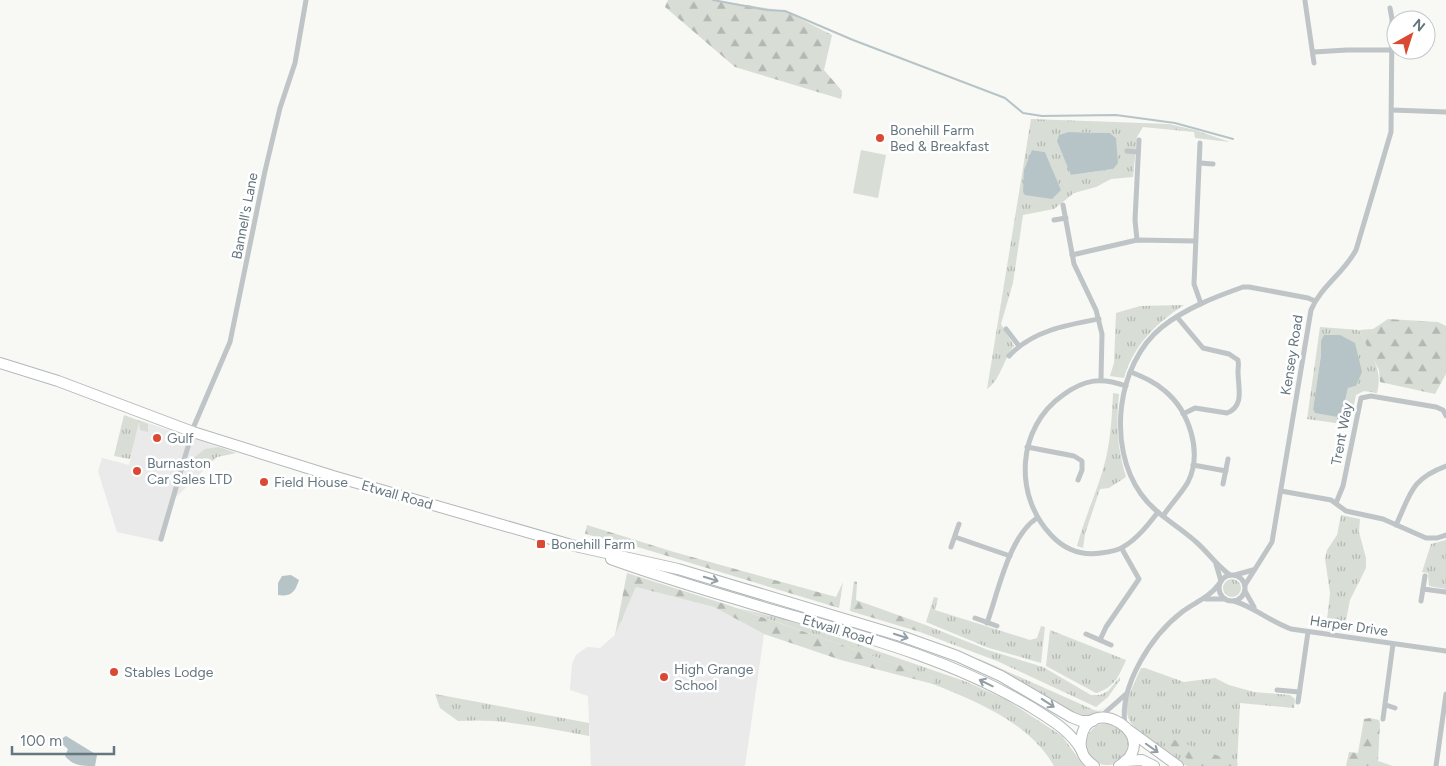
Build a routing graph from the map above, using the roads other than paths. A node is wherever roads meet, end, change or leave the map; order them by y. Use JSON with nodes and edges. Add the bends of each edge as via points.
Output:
{"nodes":[{"id":1,"x":306,"y":0,"type":"edge"},
{"id":2,"x":1305,"y":2,"type":"dead end"},
{"id":3,"x":1386,"y":50,"type":"edge"},
{"id":4,"x":1314,"y":52,"type":"junction"},
{"id":5,"x":1393,"y":60,"type":"edge"},
{"id":6,"x":1314,"y":63,"type":"dead end"},
{"id":7,"x":1392,"y":110,"type":"junction"},
{"id":8,"x":1446,"y":112,"type":"edge"},
{"id":9,"x":1139,"y":140,"type":"dead end"},
{"id":10,"x":1200,"y":143,"type":"dead end"},
{"id":11,"x":1127,"y":151,"type":"dead end"},
{"id":12,"x":1138,"y":152,"type":"junction"},
{"id":13,"x":1200,"y":163,"type":"junction"},
{"id":14,"x":1214,"y":164,"type":"dead end"},
{"id":15,"x":1063,"y":205,"type":"dead end"},
{"id":16,"x":1066,"y":218,"type":"junction"},
{"id":17,"x":1054,"y":220,"type":"dead end"},
{"id":18,"x":1137,"y":240,"type":"junction"},
{"id":19,"x":1195,"y":241,"type":"junction"},
{"id":20,"x":1072,"y":255,"type":"junction"},
{"id":21,"x":1315,"y":301,"type":"junction"},
{"id":22,"x":1201,"y":304,"type":"junction"},
{"id":23,"x":1177,"y":317,"type":"junction"},
{"id":24,"x":1099,"y":319,"type":"junction"},
{"id":25,"x":1006,"y":329,"type":"dead end"},
{"id":26,"x":1019,"y":346,"type":"junction"},
{"id":27,"x":1009,"y":356,"type":"dead end"},
{"id":28,"x":0,"y":363,"type":"edge"},
{"id":29,"x":1131,"y":372,"type":"junction"},
{"id":30,"x":1101,"y":379,"type":"junction"},
{"id":31,"x":1126,"y":386,"type":"junction"},
{"id":32,"x":1183,"y":414,"type":"junction"},
{"id":33,"x":1446,"y":416,"type":"edge"},
{"id":34,"x":193,"y":432,"type":"junction"},
{"id":35,"x":1028,"y":447,"type":"junction"},
{"id":36,"x":1228,"y":458,"type":"dead end"},
{"id":37,"x":1193,"y":465,"type":"junction"},
{"id":38,"x":1446,"y":466,"type":"edge"},
{"id":39,"x":1226,"y":471,"type":"junction"},
{"id":40,"x":1078,"y":480,"type":"dead end"},
{"id":41,"x":1223,"y":484,"type":"dead end"},
{"id":42,"x":1281,"y":491,"type":"junction"},
{"id":43,"x":1336,"y":503,"type":"junction"},
{"id":44,"x":1160,"y":514,"type":"junction"},
{"id":45,"x":1037,"y":518,"type":"junction"},
{"id":46,"x":959,"y":524,"type":"dead end"},
{"id":47,"x":1396,"y":525,"type":"junction"},
{"id":48,"x":1446,"y":535,"type":"edge"},
{"id":49,"x":955,"y":537,"type":"junction"},
{"id":50,"x":161,"y":539,"type":"dead end"},
{"id":51,"x":575,"y":546,"type":"junction"},
{"id":52,"x":951,"y":547,"type":"dead end"},
{"id":53,"x":1122,"y":549,"type":"junction"},
{"id":54,"x":1010,"y":556,"type":"junction"},
{"id":55,"x":1216,"y":564,"type":"junction"},
{"id":56,"x":1254,"y":570,"type":"junction"},
{"id":57,"x":1232,"y":575,"type":"junction"},
{"id":58,"x":1424,"y":576,"type":"dead end"},
{"id":59,"x":1220,"y":582,"type":"junction"},
{"id":60,"x":1245,"y":588,"type":"junction"},
{"id":61,"x":1423,"y":589,"type":"junction"},
{"id":62,"x":1446,"y":592,"type":"edge"},
{"id":63,"x":1205,"y":599,"type":"junction"},
{"id":64,"x":1226,"y":599,"type":"junction"},
{"id":65,"x":1421,"y":600,"type":"dead end"},
{"id":66,"x":1234,"y":601,"type":"junction"},
{"id":67,"x":1254,"y":608,"type":"junction"},
{"id":68,"x":974,"y":618,"type":"dead end"},
{"id":69,"x":988,"y":623,"type":"junction"},
{"id":70,"x":997,"y":626,"type":"dead end"},
{"id":71,"x":1308,"y":632,"type":"junction"},
{"id":72,"x":1086,"y":634,"type":"dead end"},
{"id":73,"x":1100,"y":640,"type":"junction"},
{"id":74,"x":1393,"y":644,"type":"junction"},
{"id":75,"x":1111,"y":645,"type":"dead end"},
{"id":76,"x":1446,"y":651,"type":"edge"},
{"id":77,"x":1277,"y":690,"type":"dead end"},
{"id":78,"x":1299,"y":692,"type":"junction"},
{"id":79,"x":1126,"y":694,"type":"junction"},
{"id":80,"x":1446,"y":694,"type":"edge"},
{"id":81,"x":1298,"y":702,"type":"dead end"},
{"id":82,"x":1386,"y":705,"type":"junction"},
{"id":83,"x":1395,"y":708,"type":"dead end"},
{"id":84,"x":1384,"y":719,"type":"dead end"},
{"id":85,"x":1095,"y":720,"type":"junction"},
{"id":86,"x":1126,"y":727,"type":"junction"},
{"id":87,"x":1082,"y":751,"type":"junction"},
{"id":88,"x":1122,"y":764,"type":"edge"},
{"id":89,"x":1094,"y":766,"type":"edge"},
{"id":90,"x":1154,"y":766,"type":"edge"},
{"id":91,"x":1178,"y":766,"type":"edge"},
{"id":92,"x":1436,"y":766,"type":"edge"}],
"edges":[{"from":1,"to":34,"type":"street","name":"Bannell's Lane","via":[[295,63],[265,171],[230,342],[202,403]]},
{"from":2,"to":4,"type":"street"},
{"from":3,"to":4,"type":"street"},
{"from":4,"to":6,"type":"street"},
{"from":5,"to":7,"type":"street","name":"Kensey Road"},
{"from":7,"to":8,"type":"street"},
{"from":7,"to":21,"type":"street","name":"Kensey Road","via":[[1388,145],[1356,250]]},
{"from":9,"to":12,"type":"street"},
{"from":10,"to":13,"type":"street"},
{"from":11,"to":12,"type":"street"},
{"from":12,"to":18,"type":"street"},
{"from":13,"to":14,"type":"street"},
{"from":13,"to":19,"type":"street"},
{"from":15,"to":16,"type":"street"},
{"from":16,"to":17,"type":"street"},
{"from":16,"to":20,"type":"street"},
{"from":18,"to":19,"type":"street"},
{"from":18,"to":20,"type":"street"},
{"from":19,"to":22,"type":"street","via":[[1194,284]]},
{"from":20,"to":24,"type":"street"},
{"from":21,"to":22,"type":"street","via":[[1243,287]]},
{"from":21,"to":42,"type":"street","name":"Kensey Road","via":[[1308,324]]},
{"from":22,"to":23,"type":"street"},
{"from":23,"to":29,"type":"street","via":[[1148,342]]},
{"from":23,"to":32,"type":"street","via":[[1203,348],[1229,354],[1238,360],[1240,385],[1238,402],[1231,411],[1196,408]]},
{"from":24,"to":26,"type":"street","via":[[1032,337]]},
{"from":24,"to":30,"type":"street"},
{"from":25,"to":26,"type":"street"},
{"from":26,"to":27,"type":"street"},
{"from":28,"to":34,"type":"highway","name":"Etwall Road","via":[[58,381]]},
{"from":29,"to":31,"type":"street"},
{"from":29,"to":32,"type":"street","via":[[1166,392]]},
{"from":30,"to":31,"type":"street"},
{"from":30,"to":35,"type":"street","via":[[1076,385],[1048,406],[1039,418]]},
{"from":31,"to":44,"type":"street","via":[[1121,442],[1126,462],[1139,492]]},
{"from":32,"to":37,"type":"street","via":[[1192,440]]},
{"from":33,"to":43,"type":"street","name":"Trent Way","via":[[1436,407],[1371,396],[1361,398],[1343,486]]},
{"from":34,"to":50,"type":"street","name":"Bannell's Lane"},
{"from":34,"to":51,"type":"highway","name":"Etwall Road"},
{"from":35,"to":40,"type":"street","via":[[1074,456],[1082,461]]},
{"from":35,"to":45,"type":"street","via":[[1025,479],[1028,498]]},
{"from":36,"to":39,"type":"street"},
{"from":37,"to":39,"type":"street"},
{"from":37,"to":44,"type":"street","via":[[1188,480]]},
{"from":38,"to":47,"type":"street","via":[[1425,475],[1414,485]]},
{"from":39,"to":41,"type":"street"},
{"from":42,"to":43,"type":"street"},
{"from":42,"to":56,"type":"street","name":"Kensey Road","via":[[1272,542]]},
{"from":43,"to":47,"type":"street","via":[[1346,511],[1377,517]]},
{"from":44,"to":53,"type":"street"},
{"from":44,"to":55,"type":"street","via":[[1195,541]]},
{"from":45,"to":53,"type":"street","via":[[1053,537],[1072,551],[1089,554]]},
{"from":45,"to":54,"type":"street","via":[[1028,525]]},
{"from":46,"to":49,"type":"street"},
{"from":47,"to":48,"type":"street","via":[[1426,538]]},
{"from":49,"to":52,"type":"street"},
{"from":49,"to":54,"type":"street"},
{"from":51,"to":85,"type":"highway","name":"Etwall Road","one_way":true,"via":[[678,569],[904,637],[1001,676],[1071,717],[1081,721]]},
{"from":87,"to":51,"type":"highway","name":"Etwall Road","one_way":true,"via":[[1067,731],[1041,714],[990,685],[945,665],[847,632],[661,577]]},
{"from":53,"to":73,"type":"street","via":[[1139,580]]},
{"from":54,"to":69,"type":"street"},
{"from":55,"to":57,"type":"street"},
{"from":55,"to":59,"type":"street"},
{"from":56,"to":57,"type":"street"},
{"from":56,"to":60,"type":"street","name":"Kensey Road"},
{"from":57,"to":59,"type":"street"},
{"from":57,"to":60,"type":"street","via":[[1242,579]]},
{"from":58,"to":61,"type":"street"},
{"from":59,"to":63,"type":"street"},
{"from":59,"to":64,"type":"street","via":[[1220,594]]},
{"from":60,"to":66,"type":"street","via":[[1241,598]]},
{"from":60,"to":67,"type":"street","name":"Harper Drive"},
{"from":61,"to":62,"type":"street"},
{"from":61,"to":65,"type":"street"},
{"from":63,"to":64,"type":"street"},
{"from":63,"to":79,"type":"street","via":[[1183,611],[1158,635],[1148,648]]},
{"from":64,"to":66,"type":"street"},
{"from":66,"to":67,"type":"street","name":"Harper Drive"},
{"from":67,"to":71,"type":"street","name":"Harper Drive","via":[[1279,624]]},
{"from":68,"to":69,"type":"street"},
{"from":69,"to":70,"type":"street"},
{"from":71,"to":74,"type":"street","name":"Harper Drive"},
{"from":71,"to":78,"type":"street"},
{"from":72,"to":73,"type":"street"},
{"from":73,"to":75,"type":"street"},
{"from":74,"to":76,"type":"street","name":"Harper Drive"},
{"from":74,"to":82,"type":"street"},
{"from":77,"to":78,"type":"street"},
{"from":78,"to":81,"type":"street"},
{"from":79,"to":85,"type":"street"},
{"from":79,"to":86,"type":"street"},
{"from":80,"to":92,"type":"street"},
{"from":82,"to":83,"type":"street"},
{"from":82,"to":84,"type":"street"},
{"from":85,"to":86,"type":"highway","name":"Etwall Road","via":[[1109,717]]},
{"from":85,"to":87,"type":"highway","via":[[1081,736]]},
{"from":86,"to":88,"type":"highway","via":[[1132,745]]},
{"from":86,"to":91,"type":"highway","one_way":true},
{"from":87,"to":89,"type":"highway","name":"Etwall Road"},
{"from":88,"to":90,"type":"highway","via":[[1142,760]]}]}
